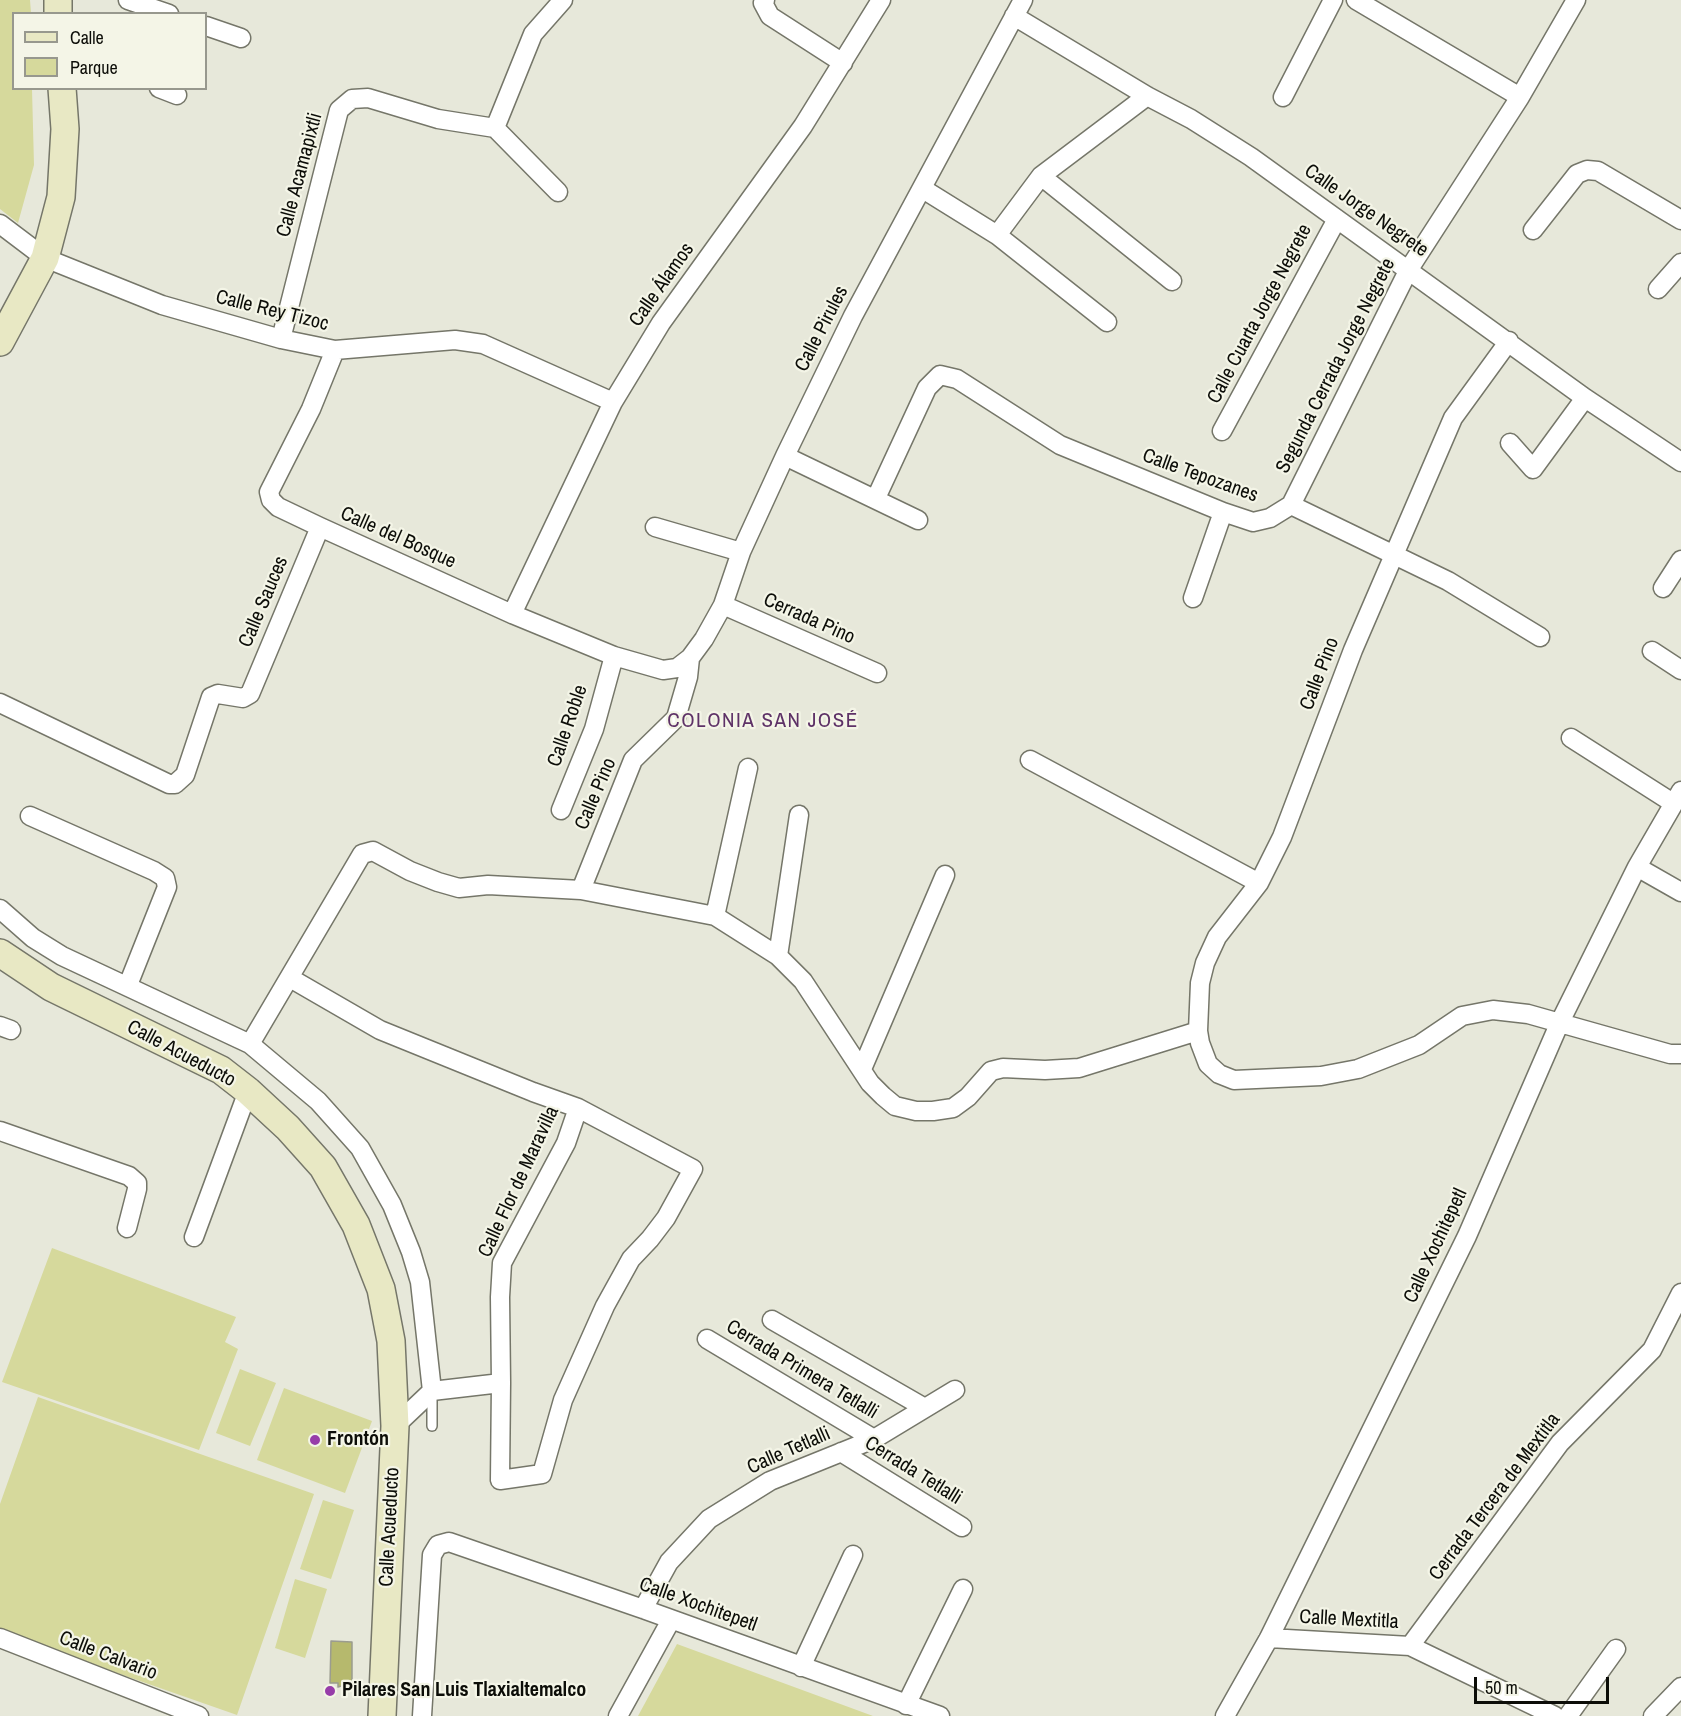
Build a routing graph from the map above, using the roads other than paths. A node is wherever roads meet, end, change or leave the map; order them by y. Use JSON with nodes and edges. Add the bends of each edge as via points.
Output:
{"nodes":[{"id":1,"x":128,"y":0,"type":"edge"},
{"id":2,"x":563,"y":0,"type":"edge"},
{"id":3,"x":765,"y":0,"type":"edge"},
{"id":4,"x":881,"y":0,"type":"edge"},
{"id":5,"x":1333,"y":0,"type":"edge"},
{"id":6,"x":1356,"y":0,"type":"edge"},
{"id":7,"x":1576,"y":0,"type":"edge"},
{"id":8,"x":1018,"y":8,"type":"edge"},
{"id":9,"x":163,"y":12,"type":"edge"},
{"id":10,"x":207,"y":26,"type":"edge"},
{"id":11,"x":242,"y":38,"type":"dead end"},
{"id":12,"x":843,"y":63,"type":"junction"},
{"id":13,"x":62,"y":90,"type":"edge"},
{"id":14,"x":164,"y":90,"type":"edge"},
{"id":15,"x":177,"y":95,"type":"dead end"},
{"id":16,"x":1147,"y":96,"type":"junction"},
{"id":17,"x":1282,"y":97,"type":"dead end"},
{"id":18,"x":1520,"y":97,"type":"junction"},
{"id":19,"x":495,"y":128,"type":"junction"},
{"id":20,"x":1041,"y":176,"type":"junction"},
{"id":21,"x":923,"y":189,"type":"junction"},
{"id":22,"x":558,"y":192,"type":"dead end"},
{"id":23,"x":1337,"y":219,"type":"junction"},
{"id":24,"x":1681,"y":220,"type":"edge"},
{"id":25,"x":0,"y":224,"type":"edge"},
{"id":26,"x":1533,"y":231,"type":"dead end"},
{"id":27,"x":997,"y":235,"type":"junction"},
{"id":28,"x":45,"y":258,"type":"junction"},
{"id":29,"x":1681,"y":263,"type":"edge"},
{"id":30,"x":1409,"y":269,"type":"junction"},
{"id":31,"x":1172,"y":281,"type":"dead end"},
{"id":32,"x":1658,"y":289,"type":"dead end"},
{"id":33,"x":1107,"y":322,"type":"dead end"},
{"id":34,"x":281,"y":339,"type":"junction"},
{"id":35,"x":1509,"y":341,"type":"junction"},
{"id":36,"x":0,"y":342,"type":"edge"},
{"id":37,"x":336,"y":351,"type":"junction"},
{"id":38,"x":1585,"y":398,"type":"junction"},
{"id":39,"x":613,"y":402,"type":"junction"},
{"id":40,"x":1222,"y":431,"type":"dead end"},
{"id":41,"x":1510,"y":444,"type":"dead end"},
{"id":42,"x":784,"y":456,"type":"junction"},
{"id":43,"x":1681,"y":462,"type":"edge"},
{"id":44,"x":876,"y":498,"type":"junction"},
{"id":45,"x":1292,"y":506,"type":"junction"},
{"id":46,"x":1223,"y":512,"type":"junction"},
{"id":47,"x":918,"y":520,"type":"dead end"},
{"id":48,"x":320,"y":527,"type":"junction"},
{"id":49,"x":655,"y":527,"type":"dead end"},
{"id":50,"x":741,"y":552,"type":"junction"},
{"id":51,"x":1393,"y":555,"type":"junction"},
{"id":52,"x":1681,"y":560,"type":"edge"},
{"id":53,"x":1663,"y":588,"type":"dead end"},
{"id":54,"x":1193,"y":597,"type":"dead end"},
{"id":55,"x":723,"y":605,"type":"junction"},
{"id":56,"x":512,"y":614,"type":"junction"},
{"id":57,"x":1540,"y":637,"type":"dead end"},
{"id":58,"x":1652,"y":651,"type":"dead end"},
{"id":59,"x":614,"y":656,"type":"junction"},
{"id":60,"x":690,"y":658,"type":"junction"},
{"id":61,"x":1681,"y":670,"type":"edge"},
{"id":62,"x":876,"y":673,"type":"dead end"},
{"id":63,"x":0,"y":704,"type":"edge"},
{"id":64,"x":1571,"y":738,"type":"dead end"},
{"id":65,"x":1030,"y":760,"type":"dead end"},
{"id":66,"x":748,"y":768,"type":"dead end"},
{"id":67,"x":1677,"y":797,"type":"edge"},
{"id":68,"x":561,"y":810,"type":"dead end"},
{"id":69,"x":799,"y":815,"type":"dead end"},
{"id":70,"x":30,"y":816,"type":"dead end"},
{"id":71,"x":1637,"y":867,"type":"junction"},
{"id":72,"x":945,"y":875,"type":"dead end"},
{"id":73,"x":1259,"y":883,"type":"junction"},
{"id":74,"x":581,"y":890,"type":"junction"},
{"id":75,"x":1681,"y":892,"type":"edge"},
{"id":76,"x":0,"y":909,"type":"edge"},
{"id":77,"x":715,"y":916,"type":"junction"},
{"id":78,"x":0,"y":953,"type":"edge"},
{"id":79,"x":778,"y":956,"type":"junction"},
{"id":80,"x":290,"y":978,"type":"junction"},
{"id":81,"x":128,"y":985,"type":"junction"},
{"id":82,"x":1560,"y":1022,"type":"junction"},
{"id":83,"x":1198,"y":1031,"type":"junction"},
{"id":84,"x":250,"y":1044,"type":"junction"},
{"id":85,"x":1681,"y":1054,"type":"edge"},
{"id":86,"x":862,"y":1069,"type":"junction"},
{"id":87,"x":248,"y":1090,"type":"junction"},
{"id":88,"x":578,"y":1108,"type":"junction"},
{"id":89,"x":0,"y":1131,"type":"edge"},
{"id":90,"x":126,"y":1228,"type":"dead end"},
{"id":91,"x":194,"y":1237,"type":"dead end"},
{"id":92,"x":1681,"y":1293,"type":"edge"},
{"id":93,"x":772,"y":1320,"type":"dead end"},
{"id":94,"x":707,"y":1340,"type":"dead end"},
{"id":95,"x":501,"y":1383,"type":"junction"},
{"id":96,"x":955,"y":1390,"type":"dead end"},
{"id":97,"x":432,"y":1391,"type":"junction"},
{"id":98,"x":925,"y":1408,"type":"junction"},
{"id":99,"x":395,"y":1426,"type":"junction"},
{"id":100,"x":432,"y":1426,"type":"dead end"},
{"id":101,"x":874,"y":1439,"type":"junction"},
{"id":102,"x":841,"y":1452,"type":"junction"},
{"id":103,"x":962,"y":1527,"type":"dead end"},
{"id":104,"x":853,"y":1555,"type":"dead end"},
{"id":105,"x":963,"y":1589,"type":"dead end"},
{"id":106,"x":643,"y":1609,"type":"junction"},
{"id":107,"x":671,"y":1620,"type":"junction"},
{"id":108,"x":0,"y":1638,"type":"edge"},
{"id":109,"x":1269,"y":1638,"type":"junction"},
{"id":110,"x":1410,"y":1646,"type":"junction"},
{"id":111,"x":1616,"y":1649,"type":"dead end"},
{"id":112,"x":801,"y":1667,"type":"junction"},
{"id":113,"x":1681,"y":1687,"type":"edge"},
{"id":114,"x":906,"y":1705,"type":"junction"},
{"id":115,"x":199,"y":1716,"type":"edge"},
{"id":116,"x":382,"y":1716,"type":"edge"},
{"id":117,"x":422,"y":1716,"type":"edge"},
{"id":118,"x":618,"y":1716,"type":"edge"},
{"id":119,"x":940,"y":1716,"type":"edge"},
{"id":120,"x":1225,"y":1716,"type":"edge"},
{"id":121,"x":1555,"y":1716,"type":"edge"},
{"id":122,"x":1568,"y":1716,"type":"edge"},
{"id":123,"x":1653,"y":1716,"type":"edge"}],
"edges":[{"from":1,"to":9,"type":"street"},
{"from":2,"to":19,"type":"street","via":[[533,34]]},
{"from":3,"to":12,"type":"street","via":[[770,16]]},
{"from":4,"to":12,"type":"street","name":"Calle Álamos"},
{"from":5,"to":17,"type":"street"},
{"from":6,"to":18,"type":"street"},
{"from":7,"to":18,"type":"street","name":"Segunda Cerrada Jorge Negrete"},
{"from":8,"to":16,"type":"street","name":"Calle Jorge Negrete"},
{"from":8,"to":21,"type":"street","name":"Calle Pirules"},
{"from":10,"to":11,"type":"street"},
{"from":12,"to":39,"type":"street","name":"Calle Álamos","via":[[803,126],[661,323]]},
{"from":13,"to":28,"type":"street","via":[[65,129],[61,197]]},
{"from":14,"to":15,"type":"street"},
{"from":16,"to":20,"type":"street"},
{"from":16,"to":23,"type":"street","name":"Calle Jorge Negrete","via":[[1251,157]]},
{"from":18,"to":30,"type":"street","name":"Segunda Cerrada Jorge Negrete"},
{"from":19,"to":22,"type":"street"},
{"from":19,"to":34,"type":"street","name":"Calle Acamapixtli","via":[[438,119],[368,98],[352,99],[339,110]]},
{"from":20,"to":27,"type":"street"},
{"from":20,"to":31,"type":"street"},
{"from":21,"to":27,"type":"street"},
{"from":21,"to":42,"type":"street","name":"Calle Pirules","via":[[853,316]]},
{"from":23,"to":30,"type":"street","name":"Calle Jorge Negrete"},
{"from":23,"to":40,"type":"street","name":"Calle Cuarta Jorge Negrete"},
{"from":24,"to":26,"type":"street","via":[[1598,171],[1587,170],[1577,174]]},
{"from":25,"to":28,"type":"street","name":"Calle Rey Tizoc"},
{"from":27,"to":33,"type":"street"},
{"from":28,"to":34,"type":"street","name":"Calle Rey Tizoc","via":[[162,305]]},
{"from":28,"to":36,"type":"street"},
{"from":29,"to":32,"type":"street"},
{"from":30,"to":35,"type":"street","name":"Calle Jorge Negrete"},
{"from":30,"to":45,"type":"street","name":"Segunda Cerrada Jorge Negrete"},
{"from":34,"to":37,"type":"street","name":"Calle Rey Tizoc"},
{"from":35,"to":38,"type":"street","name":"Calle Jorge Negrete"},
{"from":35,"to":51,"type":"street","name":"Calle Pino","via":[[1452,418]]},
{"from":37,"to":39,"type":"street","name":"Calle Rey Tizoc","via":[[455,340],[476,343]]},
{"from":37,"to":48,"type":"street","name":"Calle del Bosque","via":[[269,492],[278,507]]},
{"from":38,"to":41,"type":"street","via":[[1533,469]]},
{"from":38,"to":43,"type":"street","name":"Calle Jorge Negrete"},
{"from":39,"to":56,"type":"street","name":"Calle Álamos"},
{"from":42,"to":44,"type":"street"},
{"from":42,"to":50,"type":"street","name":"Calle Pirules"},
{"from":44,"to":46,"type":"street","name":"Calle Tepozanes","via":[[927,388],[940,375],[957,379],[1060,445]]},
{"from":44,"to":47,"type":"street"},
{"from":45,"to":46,"type":"street","name":"Calle Tepozanes","via":[[1253,522]]},
{"from":45,"to":51,"type":"street"},
{"from":46,"to":54,"type":"street"},
{"from":48,"to":56,"type":"street","name":"Calle del Bosque"},
{"from":48,"to":63,"type":"street","name":"Calle Sauces","via":[[250,694],[243,698],[218,694],[211,697],[185,775],[175,784]]},
{"from":49,"to":50,"type":"street"},
{"from":50,"to":55,"type":"street","name":"Calle Pirules"},
{"from":51,"to":57,"type":"street","via":[[1448,581]]},
{"from":51,"to":73,"type":"street","name":"Calle Pino"},
{"from":52,"to":53,"type":"street"},
{"from":55,"to":60,"type":"street","name":"Calle Pirules"},
{"from":55,"to":62,"type":"street","name":"Cerrada Pino"},
{"from":56,"to":59,"type":"street","name":"Calle del Bosque"},
{"from":58,"to":61,"type":"street"},
{"from":59,"to":60,"type":"street","name":"Calle del Bosque","via":[[663,670],[677,668]]},
{"from":59,"to":68,"type":"street","name":"Calle Roble","via":[[594,729]]},
{"from":60,"to":74,"type":"street","name":"Calle Pino","via":[[676,718],[633,760]]},
{"from":64,"to":67,"type":"street"},
{"from":65,"to":73,"type":"street"},
{"from":66,"to":77,"type":"street"},
{"from":67,"to":71,"type":"street","name":"Calle Xochitepetl"},
{"from":69,"to":79,"type":"street"},
{"from":70,"to":81,"type":"street","via":[[165,878],[167,887]]},
{"from":71,"to":75,"type":"street"},
{"from":71,"to":82,"type":"street","name":"Calle Xochitepetl"},
{"from":72,"to":86,"type":"street"},
{"from":73,"to":83,"type":"street","name":"Calle Pino","via":[[1218,937],[1204,963]]},
{"from":74,"to":77,"type":"street"},
{"from":74,"to":80,"type":"street","via":[[488,885],[459,888],[410,871],[373,851],[362,854]]},
{"from":76,"to":81,"type":"street","name":"Calle Acueducto","via":[[33,938],[62,956]]},
{"from":77,"to":79,"type":"street"},
{"from":78,"to":87,"type":"street","name":"Calle Acueducto","via":[[51,987],[221,1070]]},
{"from":79,"to":86,"type":"street","via":[[803,981]]},
{"from":80,"to":84,"type":"street"},
{"from":80,"to":88,"type":"street","via":[[380,1030]]},
{"from":81,"to":84,"type":"street","name":"Calle Acueducto"},
{"from":82,"to":83,"type":"street","name":"Calle Pino","via":[[1492,1010],[1462,1016],[1419,1045],[1358,1070],[1321,1076],[1234,1080],[1208,1064]]},
{"from":82,"to":85,"type":"street","name":"Calle Pino"},
{"from":82,"to":109,"type":"street","name":"Calle Xochitepetl","via":[[1467,1236]]},
{"from":83,"to":86,"type":"street","via":[[1079,1068],[991,1071],[968,1097],[952,1108],[933,1111],[895,1106],[870,1083]]},
{"from":84,"to":97,"type":"street","name":"Calle Acueducto","via":[[318,1101],[360,1148],[392,1205],[420,1282]]},
{"from":87,"to":91,"type":"street"},
{"from":87,"to":99,"type":"street","name":"Calle Acueducto","via":[[323,1167],[356,1225],[381,1289],[391,1341]]},
{"from":88,"to":95,"type":"street","name":"Calle Flor de Maravilla","via":[[566,1143],[502,1263]]},
{"from":88,"to":95,"type":"street","name":"Calle Flor de Maravilla","via":[[693,1169],[666,1218],[630,1259],[605,1306],[563,1400],[542,1474],[500,1480]]},
{"from":89,"to":90,"type":"street","via":[[129,1176],[138,1183]]},
{"from":92,"to":110,"type":"street","name":"Cerrada Tercera de Mextitla","via":[[1652,1350],[1560,1443]]},
{"from":93,"to":98,"type":"street"},
{"from":94,"to":101,"type":"street","name":"Cerrada Primera Tetlalli"},
{"from":95,"to":97,"type":"street"},
{"from":96,"to":98,"type":"street","name":"Calle Tetlalli"},
{"from":97,"to":99,"type":"street"},
{"from":97,"to":100,"type":"lane","name":"Calle Acueducto"},
{"from":98,"to":101,"type":"street","name":"Calle Tetlalli"},
{"from":99,"to":116,"type":"street","name":"Calle Acueducto"},
{"from":101,"to":102,"type":"street","name":"Calle Tetlalli"},
{"from":102,"to":103,"type":"street","name":"Cerrada Tetlalli"},
{"from":102,"to":106,"type":"street","name":"Calle Tetlalli","via":[[770,1481],[708,1519],[669,1562]]},
{"from":104,"to":112,"type":"street"},
{"from":105,"to":114,"type":"street"},
{"from":106,"to":107,"type":"street","name":"Calle Xochitepetl"},
{"from":106,"to":117,"type":"street","name":"Calle Xochitepetl","via":[[449,1542],[438,1545],[432,1555]]},
{"from":107,"to":112,"type":"street","name":"Calle Xochitepetl"},
{"from":107,"to":118,"type":"street"},
{"from":108,"to":115,"type":"street","name":"Calle Calvario"},
{"from":109,"to":110,"type":"street","name":"Calle Mextitla"},
{"from":109,"to":120,"type":"street","name":"Calle Xochitepetl"},
{"from":110,"to":121,"type":"street","name":"Calle Mextitla"},
{"from":111,"to":122,"type":"street"},
{"from":112,"to":114,"type":"street","name":"Calle Xochitepetl"},
{"from":113,"to":123,"type":"street"},
{"from":114,"to":119,"type":"street","name":"Calle Xochitepetl"}]}
